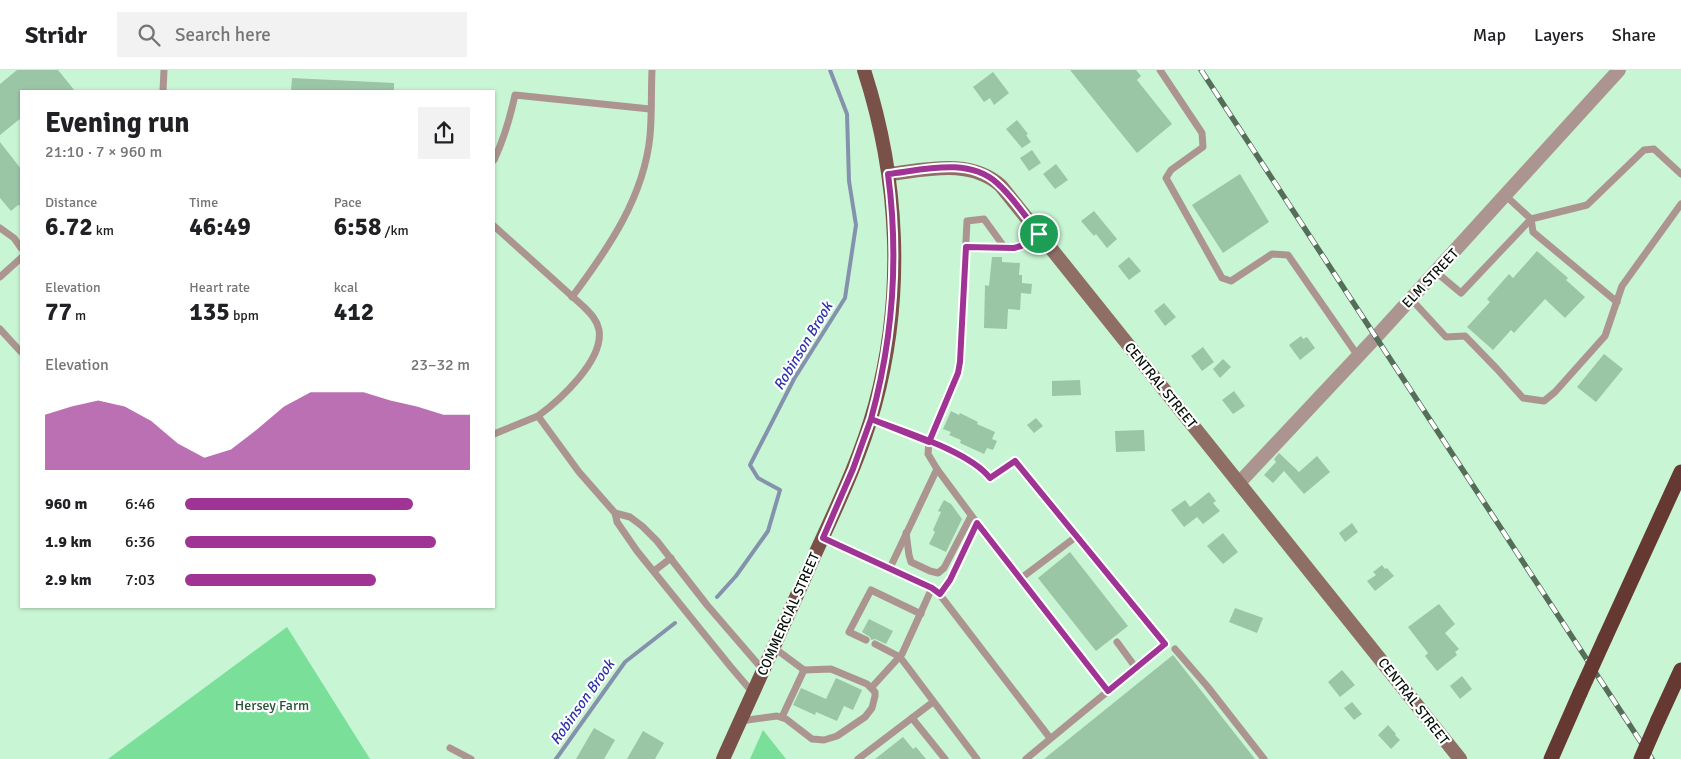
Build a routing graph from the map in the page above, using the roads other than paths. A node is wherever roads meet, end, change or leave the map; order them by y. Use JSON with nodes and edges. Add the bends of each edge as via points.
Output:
{"nodes":[{"id":1,"x":164,"y":70,"type":"edge"},
{"id":2,"x":652,"y":70,"type":"edge"},
{"id":3,"x":864,"y":70,"type":"edge"},
{"id":4,"x":1160,"y":70,"type":"edge"},
{"id":5,"x":1619,"y":70,"type":"edge"},
{"id":6,"x":163,"y":90,"type":"edge"},
{"id":7,"x":650,"y":109,"type":"junction"},
{"id":8,"x":495,"y":158,"type":"edge"},
{"id":9,"x":888,"y":174,"type":"junction"},
{"id":10,"x":1681,"y":174,"type":"edge"},
{"id":11,"x":1506,"y":196,"type":"junction"},
{"id":12,"x":1681,"y":204,"type":"edge"},
{"id":13,"x":1531,"y":219,"type":"junction"},
{"id":14,"x":495,"y":227,"type":"edge"},
{"id":15,"x":0,"y":228,"type":"edge"},
{"id":16,"x":1039,"y":234,"type":"junction"},
{"id":17,"x":20,"y":247,"type":"edge"},
{"id":18,"x":966,"y":247,"type":"junction"},
{"id":19,"x":1005,"y":248,"type":"junction"},
{"id":20,"x":20,"y":259,"type":"edge"},
{"id":21,"x":1436,"y":272,"type":"junction"},
{"id":22,"x":0,"y":277,"type":"edge"},
{"id":23,"x":572,"y":297,"type":"junction"},
{"id":24,"x":1410,"y":299,"type":"junction"},
{"id":25,"x":1617,"y":302,"type":"junction"},
{"id":26,"x":0,"y":329,"type":"edge"},
{"id":27,"x":20,"y":351,"type":"edge"},
{"id":28,"x":1358,"y":356,"type":"junction"},
{"id":29,"x":538,"y":416,"type":"junction"},
{"id":30,"x":871,"y":419,"type":"junction"},
{"id":31,"x":495,"y":434,"type":"edge"},
{"id":32,"x":929,"y":442,"type":"junction"},
{"id":33,"x":937,"y":469,"type":"junction"},
{"id":34,"x":1681,"y":472,"type":"edge"},
{"id":35,"x":1239,"y":483,"type":"junction"},
{"id":36,"x":615,"y":513,"type":"junction"},
{"id":37,"x":971,"y":516,"type":"junction"},
{"id":38,"x":977,"y":523,"type":"junction"},
{"id":39,"x":906,"y":533,"type":"junction"},
{"id":40,"x":1077,"y":536,"type":"junction"},
{"id":41,"x":823,"y":538,"type":"junction"},
{"id":42,"x":671,"y":558,"type":"junction"},
{"id":43,"x":890,"y":568,"type":"junction"},
{"id":44,"x":654,"y":571,"type":"junction"},
{"id":45,"x":1020,"y":579,"type":"junction"},
{"id":46,"x":932,"y":588,"type":"junction"},
{"id":47,"x":940,"y":594,"type":"junction"},
{"id":48,"x":920,"y":614,"type":"junction"},
{"id":49,"x":866,"y":640,"type":"dead end"},
{"id":50,"x":1117,"y":642,"type":"dead end"},
{"id":51,"x":875,"y":644,"type":"dead end"},
{"id":52,"x":773,"y":647,"type":"junction"},
{"id":53,"x":1175,"y":649,"type":"dead end"},
{"id":54,"x":900,"y":657,"type":"junction"},
{"id":55,"x":1136,"y":668,"type":"junction"},
{"id":56,"x":763,"y":670,"type":"junction"},
{"id":57,"x":804,"y":670,"type":"junction"},
{"id":58,"x":1681,"y":670,"type":"edge"},
{"id":59,"x":872,"y":687,"type":"junction"},
{"id":60,"x":1108,"y":691,"type":"junction"},
{"id":61,"x":753,"y":692,"type":"junction"},
{"id":62,"x":934,"y":702,"type":"junction"},
{"id":63,"x":782,"y":717,"type":"junction"},
{"id":64,"x":912,"y":718,"type":"junction"},
{"id":65,"x":740,"y":722,"type":"junction"},
{"id":66,"x":1050,"y":738,"type":"junction"},
{"id":67,"x":450,"y":748,"type":"dead end"},
{"id":68,"x":471,"y":759,"type":"edge"},
{"id":69,"x":723,"y":759,"type":"edge"},
{"id":70,"x":858,"y":759,"type":"edge"},
{"id":71,"x":945,"y":759,"type":"edge"},
{"id":72,"x":977,"y":759,"type":"edge"},
{"id":73,"x":1026,"y":759,"type":"edge"},
{"id":74,"x":1264,"y":759,"type":"edge"},
{"id":75,"x":1460,"y":759,"type":"edge"},
{"id":76,"x":1550,"y":759,"type":"edge"},
{"id":77,"x":1641,"y":759,"type":"edge"}],
"edges":[{"from":1,"to":6,"type":"lane"},
{"from":2,"to":7,"type":"lane"},
{"from":3,"to":9,"type":"main road"},
{"from":4,"to":28,"type":"lane","via":[[1202,133],[1203,147],[1171,170],[1166,178],[1222,278],[1231,281],[1272,254],[1288,255]]},
{"from":5,"to":11,"type":"street","name":"ELM STREET"},
{"from":7,"to":8,"type":"lane","via":[[514,95],[509,122]]},
{"from":7,"to":23,"type":"lane","via":[[650,136],[643,172],[632,202],[597,264]]},
{"from":9,"to":16,"type":"main road","name":"CENTRAL STREET","via":[[954,168],[983,173],[1001,186]]},
{"from":9,"to":30,"type":"main road","name":"COMMERCIAL STREET","via":[[894,240],[893,290],[886,352]]},
{"from":10,"to":13,"type":"lane","via":[[1654,149],[1644,150],[1587,205]]},
{"from":11,"to":13,"type":"lane"},
{"from":11,"to":21,"type":"street","name":"ELM STREET"},
{"from":12,"to":25,"type":"lane","via":[[1622,286]]},
{"from":13,"to":21,"type":"lane","via":[[1461,293]]},
{"from":13,"to":25,"type":"lane","via":[[1533,232]]},
{"from":14,"to":23,"type":"lane"},
{"from":15,"to":17,"type":"lane"},
{"from":16,"to":19,"type":"lane","via":[[1018,247]]},
{"from":16,"to":35,"type":"main road","name":"CENTRAL STREET"},
{"from":18,"to":19,"type":"lane"},
{"from":18,"to":19,"type":"lane","via":[[966,221],[984,219]]},
{"from":18,"to":32,"type":"lane","via":[[958,373]]},
{"from":20,"to":22,"type":"lane"},
{"from":21,"to":24,"type":"street","name":"ELM STREET"},
{"from":23,"to":29,"type":"lane","via":[[595,319],[598,345],[564,395]]},
{"from":24,"to":25,"type":"lane","via":[[1446,337],[1465,336],[1523,398],[1544,402],[1605,336]]},
{"from":24,"to":28,"type":"street","name":"ELM STREET"},
{"from":26,"to":27,"type":"lane"},
{"from":28,"to":35,"type":"street","name":"ELM STREET"},
{"from":29,"to":31,"type":"lane"},
{"from":29,"to":36,"type":"lane","via":[[579,472]]},
{"from":30,"to":32,"type":"lane"},
{"from":30,"to":41,"type":"main road","name":"COMMERCIAL STREET"},
{"from":32,"to":33,"type":"lane","via":[[928,454]]},
{"from":32,"to":40,"type":"lane","via":[[972,461],[990,478],[1015,461]]},
{"from":33,"to":37,"type":"lane"},
{"from":33,"to":39,"type":"lane"},
{"from":34,"to":76,"type":"highway","bridge":true},
{"from":35,"to":75,"type":"main road","name":"CENTRAL STREET"},
{"from":36,"to":42,"type":"lane","via":[[630,516]]},
{"from":36,"to":44,"type":"lane","via":[[622,530]]},
{"from":37,"to":38,"type":"lane"},
{"from":37,"to":39,"type":"lane","via":[[944,568],[938,573],[911,562]]},
{"from":38,"to":45,"type":"lane"},
{"from":38,"to":47,"type":"lane"},
{"from":39,"to":43,"type":"lane"},
{"from":40,"to":45,"type":"lane"},
{"from":40,"to":55,"type":"lane","via":[[1165,644]]},
{"from":41,"to":43,"type":"lane"},
{"from":41,"to":52,"type":"main road","name":"COMMERCIAL STREET"},
{"from":42,"to":44,"type":"lane"},
{"from":42,"to":56,"type":"lane"},
{"from":43,"to":46,"type":"lane"},
{"from":44,"to":61,"type":"lane"},
{"from":45,"to":60,"type":"lane"},
{"from":46,"to":47,"type":"lane"},
{"from":46,"to":48,"type":"lane"},
{"from":47,"to":66,"type":"lane"},
{"from":48,"to":49,"type":"lane","via":[[870,590],[849,632]]},
{"from":48,"to":54,"type":"lane"},
{"from":50,"to":55,"type":"lane"},
{"from":51,"to":54,"type":"lane"},
{"from":52,"to":56,"type":"main road","name":"COMMERCIAL STREET"},
{"from":52,"to":57,"type":"lane"},
{"from":53,"to":74,"type":"lane"},
{"from":54,"to":59,"type":"lane"},
{"from":54,"to":62,"type":"lane"},
{"from":55,"to":60,"type":"lane"},
{"from":56,"to":61,"type":"main road","name":"COMMERCIAL STREET"},
{"from":57,"to":59,"type":"lane","via":[[836,670]]},
{"from":57,"to":63,"type":"lane"},
{"from":58,"to":77,"type":"highway","bridge":true},
{"from":59,"to":63,"type":"lane","via":[[875,696],[869,713],[833,738],[812,739]]},
{"from":60,"to":66,"type":"lane"},
{"from":61,"to":65,"type":"main road","name":"COMMERCIAL STREET"},
{"from":62,"to":64,"type":"lane"},
{"from":62,"to":72,"type":"lane"},
{"from":63,"to":65,"type":"lane","via":[[767,716]]},
{"from":64,"to":70,"type":"lane"},
{"from":64,"to":71,"type":"lane"},
{"from":65,"to":69,"type":"main road","name":"COMMERCIAL STREET"},
{"from":66,"to":73,"type":"lane"},
{"from":67,"to":68,"type":"lane"}]}
